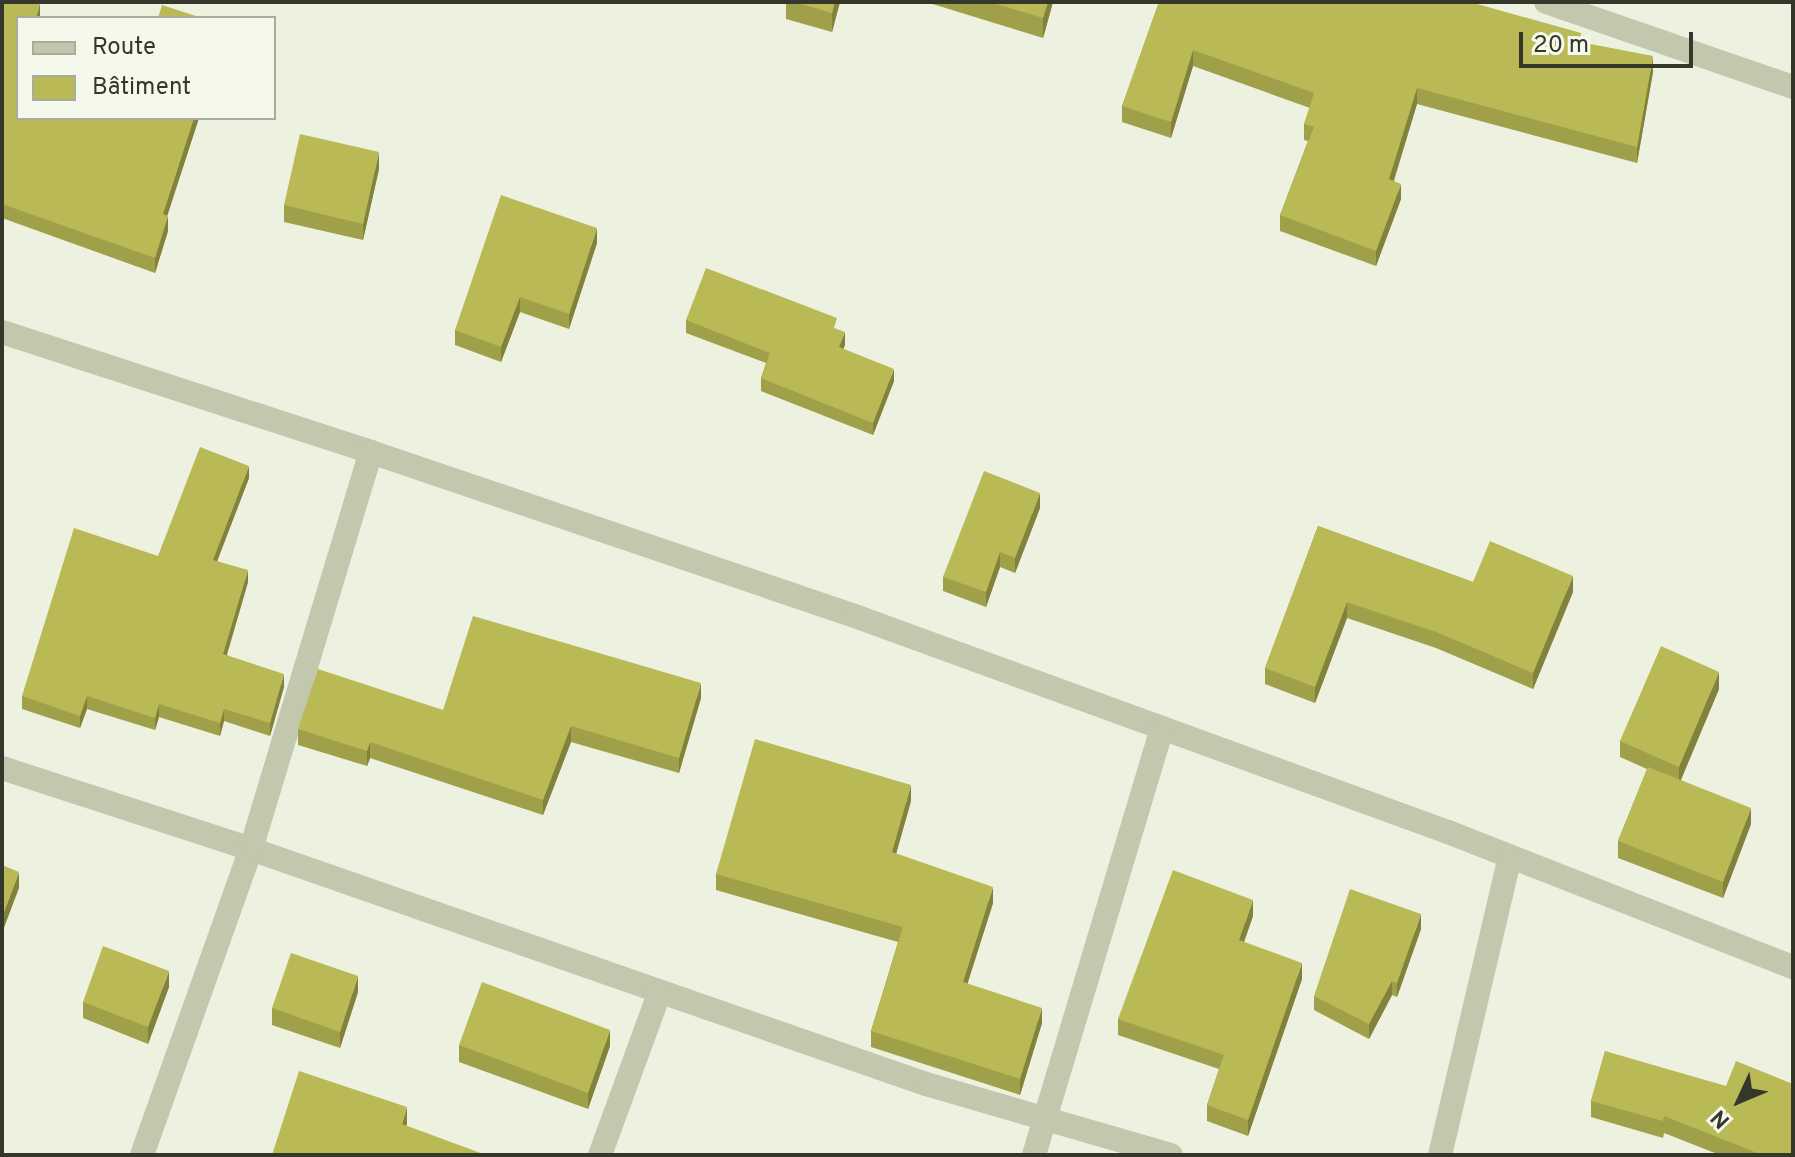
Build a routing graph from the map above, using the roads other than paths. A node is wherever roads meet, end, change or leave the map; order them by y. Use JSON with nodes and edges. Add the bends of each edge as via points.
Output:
{"nodes":[{"id":1,"x":1546,"y":2,"type":"edge"},
{"id":2,"x":1793,"y":87,"type":"edge"},
{"id":3,"x":2,"y":332,"type":"edge"},
{"id":4,"x":371,"y":452,"type":"junction"},
{"id":5,"x":1162,"y":728,"type":"junction"},
{"id":6,"x":2,"y":768,"type":"edge"},
{"id":7,"x":251,"y":849,"type":"junction"},
{"id":8,"x":1510,"y":857,"type":"junction"},
{"id":9,"x":1793,"y":967,"type":"edge"},
{"id":10,"x":659,"y":994,"type":"junction"},
{"id":11,"x":1047,"y":1119,"type":"junction"},
{"id":12,"x":142,"y":1155,"type":"edge"},
{"id":13,"x":600,"y":1155,"type":"edge"},
{"id":14,"x":1034,"y":1155,"type":"edge"},
{"id":15,"x":1171,"y":1155,"type":"edge"},
{"id":16,"x":1440,"y":1155,"type":"edge"}],
"edges":[{"from":1,"to":2,"type":"street"},
{"from":3,"to":4,"type":"street"},
{"from":4,"to":5,"type":"street","via":[[852,615]]},
{"from":4,"to":7,"type":"street"},
{"from":5,"to":8,"type":"street"},
{"from":5,"to":11,"type":"street"},
{"from":6,"to":7,"type":"street"},
{"from":7,"to":10,"type":"street"},
{"from":7,"to":12,"type":"street"},
{"from":8,"to":9,"type":"street"},
{"from":8,"to":16,"type":"street"},
{"from":10,"to":11,"type":"street"},
{"from":10,"to":13,"type":"street"},
{"from":11,"to":14,"type":"street"},
{"from":11,"to":15,"type":"street"}]}
